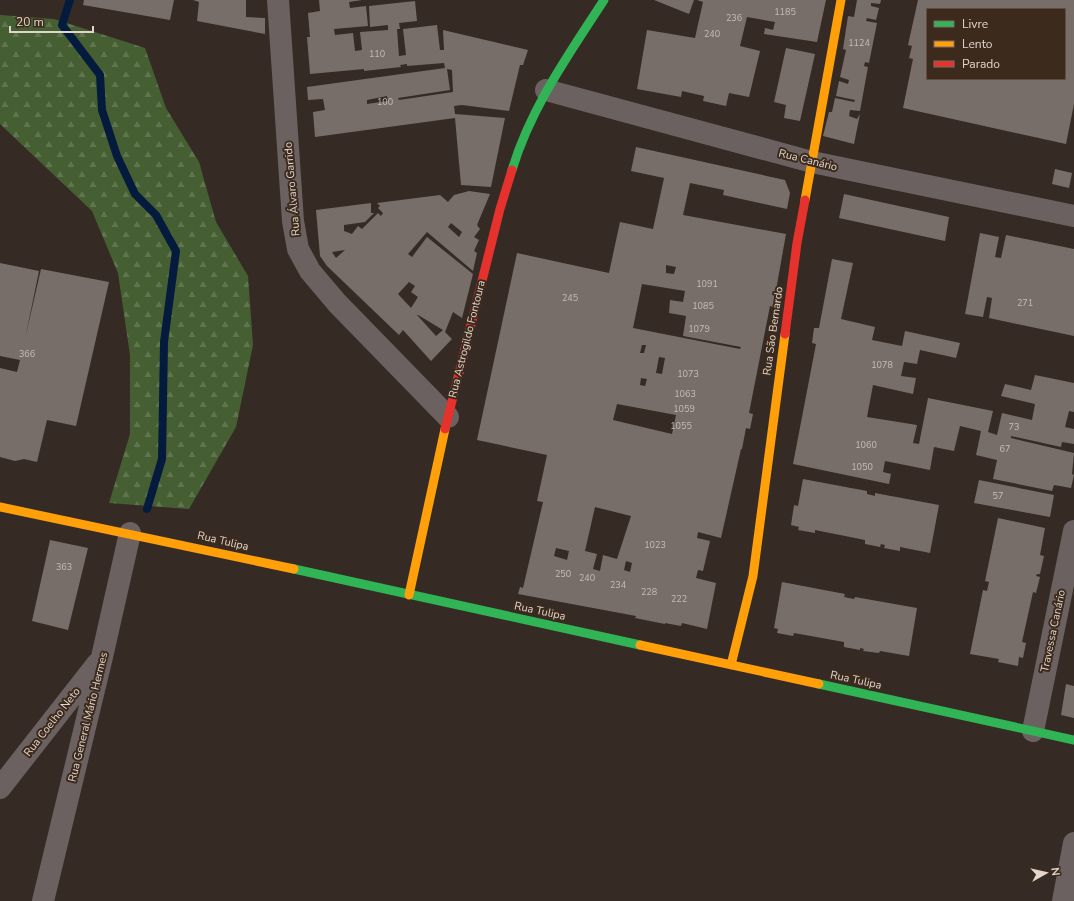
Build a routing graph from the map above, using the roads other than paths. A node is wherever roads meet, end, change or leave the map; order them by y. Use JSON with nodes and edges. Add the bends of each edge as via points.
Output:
{"nodes":[{"id":1,"x":278,"y":0,"type":"edge"},
{"id":2,"x":841,"y":0,"type":"edge"},
{"id":3,"x":598,"y":3,"type":"edge"},
{"id":4,"x":546,"y":90,"type":"junction"},
{"id":5,"x":812,"y":162,"type":"junction"},
{"id":6,"x":1074,"y":216,"type":"edge"},
{"id":7,"x":448,"y":417,"type":"junction"},
{"id":8,"x":0,"y":507,"type":"edge"},
{"id":9,"x":1074,"y":531,"type":"edge"},
{"id":10,"x":130,"y":533,"type":"junction"},
{"id":11,"x":409,"y":595,"type":"junction"},
{"id":12,"x":102,"y":656,"type":"junction"},
{"id":13,"x":731,"y":665,"type":"junction"},
{"id":14,"x":1033,"y":731,"type":"junction"},
{"id":15,"x":1074,"y":740,"type":"edge"},
{"id":16,"x":0,"y":788,"type":"edge"},
{"id":17,"x":1074,"y":843,"type":"edge"},
{"id":18,"x":43,"y":901,"type":"edge"},
{"id":19,"x":1063,"y":901,"type":"edge"}],
"edges":[{"from":1,"to":7,"type":"street","name":"Rua Álvaro Garrido","via":[[293,221],[298,248],[310,271],[337,304]]},
{"from":2,"to":5,"type":"street","name":"Rua São Bernardo"},
{"from":3,"to":4,"type":"street"},
{"from":4,"to":5,"type":"street","name":"Rua Canário"},
{"from":4,"to":7,"type":"street","name":"Rua Astrogildo Fontoura","via":[[518,149],[500,209]]},
{"from":5,"to":6,"type":"street","name":"Rua Canário"},
{"from":5,"to":13,"type":"street","name":"Rua São Bernardo","via":[[797,243],[753,576]]},
{"from":7,"to":11,"type":"street","name":"Rua Astrogildo Fontoura"},
{"from":8,"to":10,"type":"street","name":"Rua Tulipa"},
{"from":9,"to":14,"type":"street","name":"Travessa Canário"},
{"from":10,"to":11,"type":"street","name":"Rua Tulipa"},
{"from":10,"to":12,"type":"street","name":"Rua General Mário Hermes"},
{"from":11,"to":13,"type":"street","name":"Rua Tulipa"},
{"from":12,"to":16,"type":"street","name":"Rua Coelho Neto"},
{"from":12,"to":18,"type":"street","name":"Rua General Mário Hermes"},
{"from":13,"to":14,"type":"street","name":"Rua Tulipa"},
{"from":14,"to":15,"type":"street","name":"Rua Tulipa"},
{"from":17,"to":19,"type":"street"}]}
